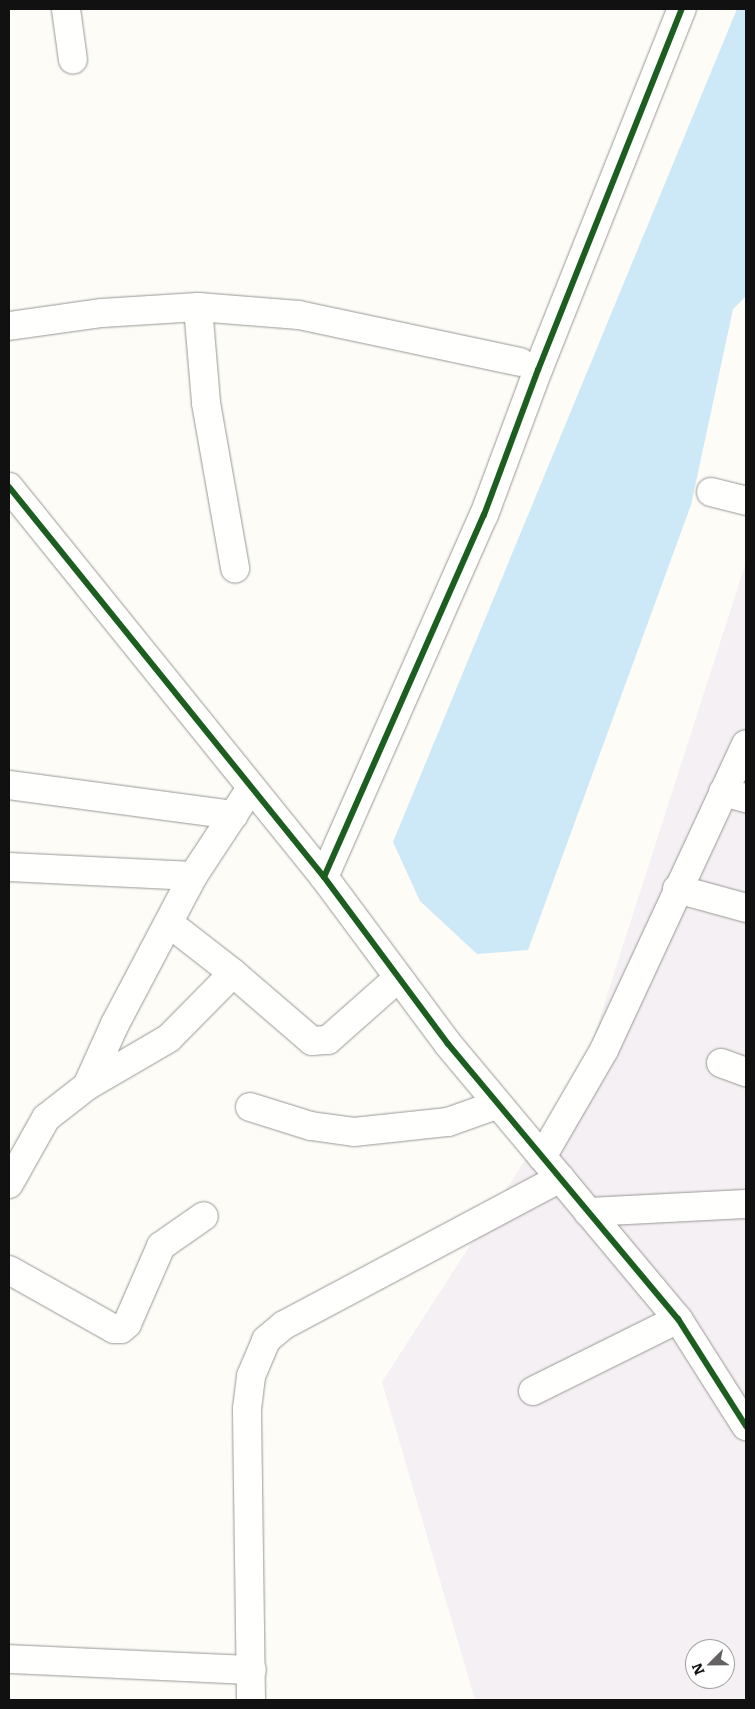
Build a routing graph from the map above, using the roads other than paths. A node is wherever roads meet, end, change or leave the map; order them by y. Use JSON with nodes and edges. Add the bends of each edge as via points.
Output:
{"nodes":[{"id":1,"x":66,"y":9,"type":"edge"},
{"id":2,"x":682,"y":9,"type":"edge"},
{"id":3,"x":73,"y":60,"type":"dead end"},
{"id":4,"x":198,"y":307,"type":"junction"},
{"id":5,"x":9,"y":326,"type":"edge"},
{"id":6,"x":520,"y":362,"type":"dead end"},
{"id":7,"x":9,"y":487,"type":"edge"},
{"id":8,"x":711,"y":492,"type":"dead end"},
{"id":9,"x":746,"y":501,"type":"edge"},
{"id":10,"x":235,"y":568,"type":"dead end"},
{"id":11,"x":746,"y":744,"type":"edge"},
{"id":12,"x":9,"y":785,"type":"edge"},
{"id":13,"x":251,"y":788,"type":"junction"},
{"id":14,"x":735,"y":795,"type":"edge"},
{"id":15,"x":234,"y":815,"type":"junction"},
{"id":16,"x":9,"y":867,"type":"edge"},
{"id":17,"x":193,"y":876,"type":"junction"},
{"id":18,"x":324,"y":876,"type":"junction"},
{"id":19,"x":677,"y":889,"type":"junction"},
{"id":20,"x":746,"y":908,"type":"edge"},
{"id":21,"x":170,"y":924,"type":"junction"},
{"id":22,"x":234,"y":973,"type":"junction"},
{"id":23,"x":397,"y":979,"type":"junction"},
{"id":24,"x":721,"y":1063,"type":"dead end"},
{"id":25,"x":746,"y":1072,"type":"edge"},
{"id":26,"x":87,"y":1086,"type":"junction"},
{"id":27,"x":496,"y":1105,"type":"junction"},
{"id":28,"x":250,"y":1107,"type":"dead end"},
{"id":29,"x":542,"y":1157,"type":"junction"},
{"id":30,"x":560,"y":1178,"type":"junction"},
{"id":31,"x":9,"y":1184,"type":"edge"},
{"id":32,"x":746,"y":1204,"type":"edge"},
{"id":33,"x":588,"y":1212,"type":"junction"},
{"id":34,"x":204,"y":1216,"type":"dead end"},
{"id":35,"x":9,"y":1270,"type":"edge"},
{"id":36,"x":678,"y":1319,"type":"junction"},
{"id":37,"x":533,"y":1391,"type":"dead end"},
{"id":38,"x":746,"y":1426,"type":"edge"},
{"id":39,"x":9,"y":1659,"type":"edge"},
{"id":40,"x":252,"y":1670,"type":"junction"},
{"id":41,"x":251,"y":1700,"type":"edge"}],
"edges":[{"from":1,"to":3,"type":"street"},
{"from":2,"to":18,"type":"street","via":[[538,370],[484,515]]},
{"from":4,"to":5,"type":"street","via":[[102,312]]},
{"from":4,"to":6,"type":"street","via":[[299,315]]},
{"from":4,"to":10,"type":"street","via":[[206,403]]},
{"from":7,"to":13,"type":"street"},
{"from":8,"to":9,"type":"street"},
{"from":11,"to":14,"type":"street"},
{"from":12,"to":15,"type":"street"},
{"from":13,"to":15,"type":"street"},
{"from":13,"to":18,"type":"street"},
{"from":14,"to":19,"type":"street"},
{"from":15,"to":17,"type":"street"},
{"from":16,"to":17,"type":"street"},
{"from":17,"to":21,"type":"street"},
{"from":18,"to":23,"type":"street"},
{"from":19,"to":20,"type":"street"},
{"from":19,"to":29,"type":"street","via":[[604,1050]]},
{"from":21,"to":22,"type":"street"},
{"from":21,"to":26,"type":"street","via":[[115,1024]]},
{"from":22,"to":23,"type":"street","via":[[312,1041],[320,1042],[328,1040]]},
{"from":22,"to":26,"type":"street","via":[[169,1038]]},
{"from":23,"to":27,"type":"street"},
{"from":24,"to":25,"type":"street"},
{"from":26,"to":31,"type":"street","via":[[46,1118]]},
{"from":27,"to":28,"type":"street","via":[[448,1122],[354,1132],[312,1126]]},
{"from":27,"to":29,"type":"street"},
{"from":29,"to":30,"type":"street"},
{"from":30,"to":33,"type":"street"},
{"from":30,"to":40,"type":"street","via":[[284,1325],[266,1340],[251,1376],[247,1410]]},
{"from":32,"to":33,"type":"street"},
{"from":33,"to":36,"type":"street"},
{"from":34,"to":35,"type":"street","via":[[161,1246],[127,1324],[121,1329],[114,1329]]},
{"from":36,"to":37,"type":"street"},
{"from":36,"to":38,"type":"street"},
{"from":39,"to":40,"type":"street"},
{"from":40,"to":41,"type":"street"}]}
